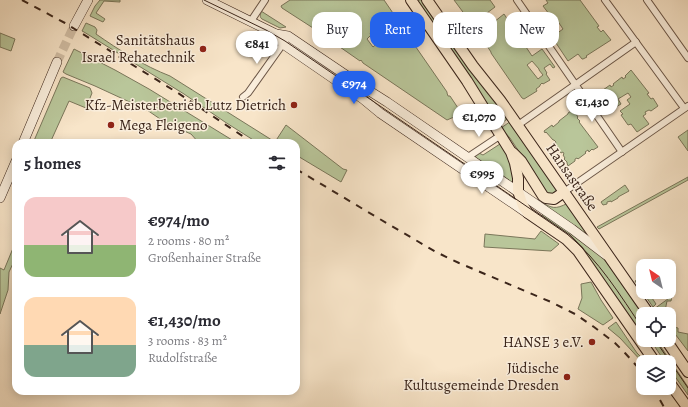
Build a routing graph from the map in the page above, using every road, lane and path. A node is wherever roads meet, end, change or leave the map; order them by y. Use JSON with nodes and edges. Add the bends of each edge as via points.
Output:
{"nodes":[{"id":1,"x":88,"y":0,"type":"edge"},
{"id":2,"x":207,"y":0,"type":"edge"},
{"id":3,"x":265,"y":0,"type":"edge"},
{"id":4,"x":411,"y":0,"type":"edge"},
{"id":5,"x":427,"y":0,"type":"edge"},
{"id":6,"x":517,"y":0,"type":"edge"},
{"id":7,"x":605,"y":0,"type":"edge"},
{"id":8,"x":647,"y":0,"type":"edge"},
{"id":9,"x":251,"y":21,"type":"junction"},
{"id":10,"x":74,"y":26,"type":"tunnel mouth"},
{"id":11,"x":285,"y":40,"type":"junction"},
{"id":12,"x":636,"y":42,"type":"junction"},
{"id":13,"x":688,"y":58,"type":"edge"},
{"id":14,"x":57,"y":62,"type":"tunnel mouth"},
{"id":15,"x":576,"y":84,"type":"junction"},
{"id":16,"x":243,"y":97,"type":"dead end"},
{"id":17,"x":686,"y":107,"type":"edge"},
{"id":18,"x":520,"y":123,"type":"junction"},
{"id":19,"x":501,"y":135,"type":"junction"},
{"id":20,"x":25,"y":139,"type":"edge"},
{"id":21,"x":512,"y":152,"type":"junction"},
{"id":22,"x":622,"y":152,"type":"junction"},
{"id":23,"x":468,"y":157,"type":"junction"},
{"id":24,"x":12,"y":170,"type":"edge"},
{"id":25,"x":518,"y":191,"type":"junction"},
{"id":26,"x":564,"y":192,"type":"junction"},
{"id":27,"x":0,"y":198,"type":"edge"},
{"id":28,"x":528,"y":213,"type":"junction"},
{"id":29,"x":610,"y":258,"type":"junction"},
{"id":30,"x":643,"y":307,"type":"edge"},
{"id":31,"x":671,"y":347,"type":"edge"},
{"id":32,"x":651,"y":355,"type":"edge"},
{"id":33,"x":688,"y":372,"type":"edge"},
{"id":34,"x":676,"y":392,"type":"edge"},
{"id":35,"x":686,"y":407,"type":"edge"}],
"edges":[{"from":1,"to":10,"type":"main road"},
{"from":2,"to":9,"type":"main road"},
{"from":3,"to":9,"type":"street"},
{"from":4,"to":19,"type":"main road"},
{"from":5,"to":18,"type":"main road","name":"Hansastraße","via":[[473,66]]},
{"from":6,"to":15,"type":"street"},
{"from":7,"to":12,"type":"street"},
{"from":8,"to":13,"type":"street"},
{"from":9,"to":11,"type":"main road"},
{"from":11,"to":16,"type":"street"},
{"from":11,"to":23,"type":"main road","via":[[387,102]]},
{"from":11,"to":28,"type":"main road","via":[[380,113]]},
{"from":12,"to":15,"type":"street"},
{"from":12,"to":17,"type":"street"},
{"from":14,"to":20,"type":"main road"},
{"from":15,"to":18,"type":"street"},
{"from":15,"to":22,"type":"street"},
{"from":17,"to":22,"type":"street"},
{"from":18,"to":26,"type":"main road","name":"Hansastraße"},
{"from":19,"to":21,"type":"main road"},
{"from":19,"to":23,"type":"street"},
{"from":21,"to":25,"type":"main road"},
{"from":21,"to":26,"type":"main road","via":[[521,161],[543,196],[554,199]]},
{"from":22,"to":26,"type":"street"},
{"from":23,"to":25,"type":"main road"},
{"from":24,"to":27,"type":"main road"},
{"from":25,"to":28,"type":"main road"},
{"from":25,"to":29,"type":"main road"},
{"from":26,"to":29,"type":"main road","name":"Hansastraße"},
{"from":28,"to":32,"type":"main road","via":[[566,239],[578,251]]},
{"from":29,"to":30,"type":"main road","name":"Hansastraße"},
{"from":31,"to":33,"type":"main road"},
{"from":34,"to":35,"type":"main road"}]}
